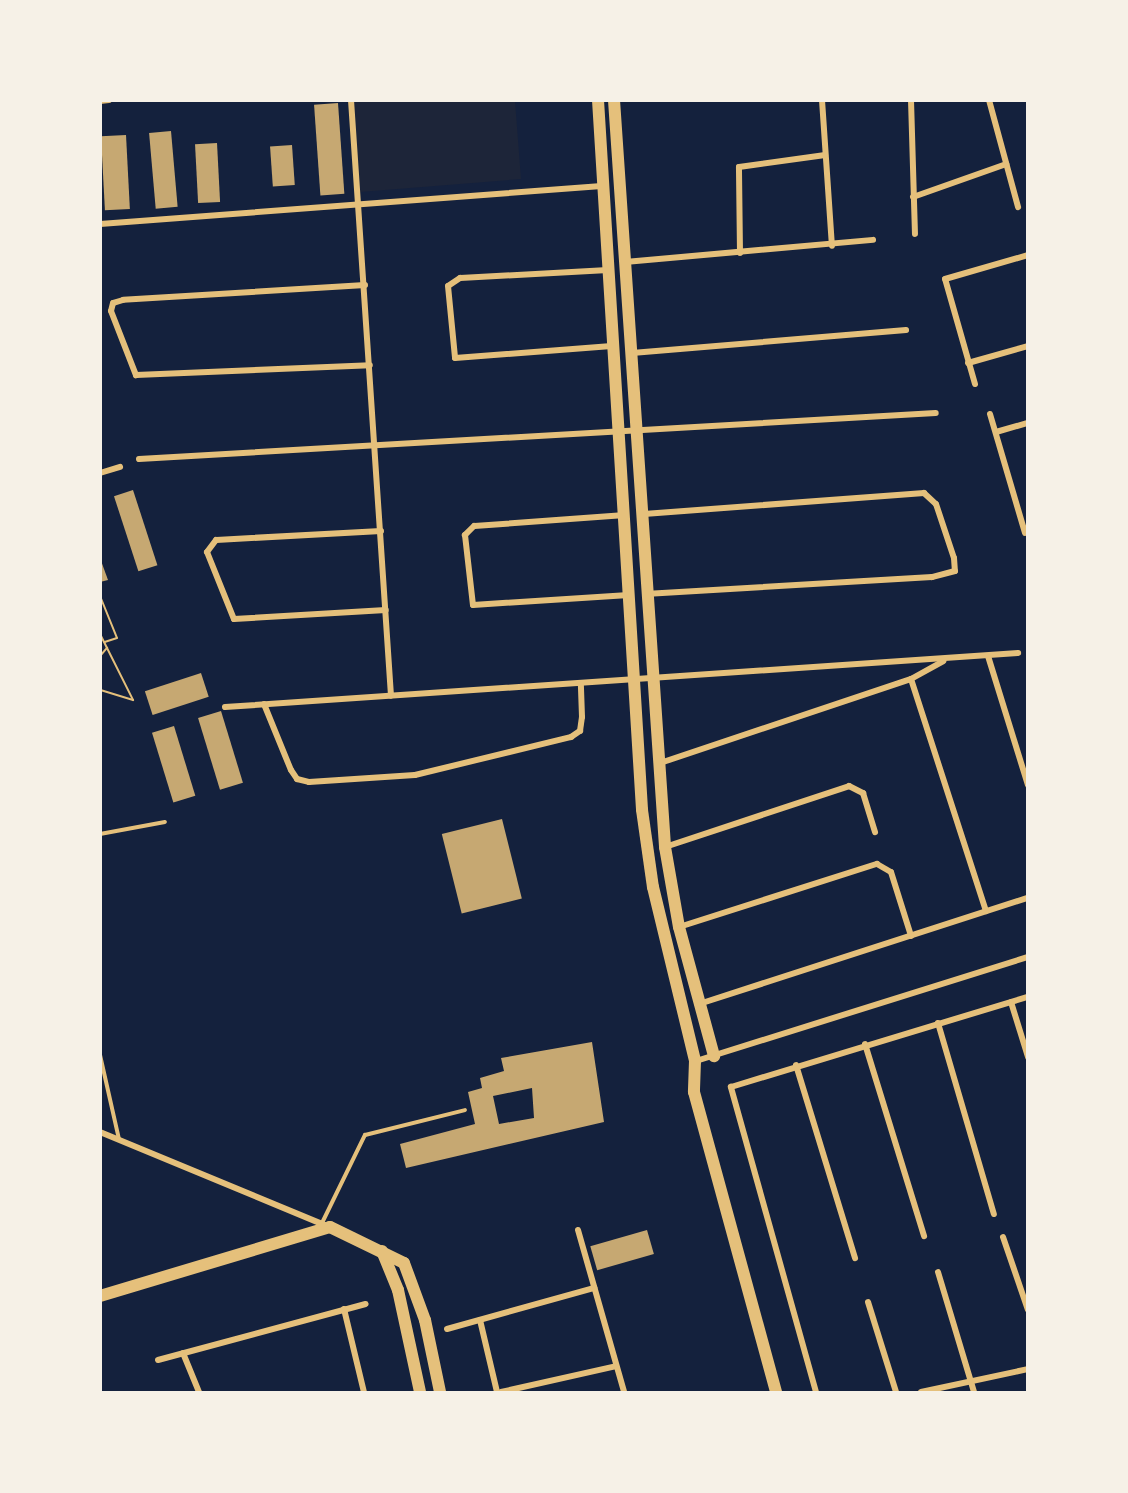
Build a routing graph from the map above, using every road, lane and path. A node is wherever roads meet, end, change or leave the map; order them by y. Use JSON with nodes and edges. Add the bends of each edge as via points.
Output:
{"nodes":[{"id":1,"x":109,"y":100,"type":"edge"},
{"id":2,"x":351,"y":100,"type":"edge"},
{"id":3,"x":598,"y":100,"type":"edge"},
{"id":4,"x":614,"y":100,"type":"edge"},
{"id":5,"x":822,"y":100,"type":"edge"},
{"id":6,"x":911,"y":100,"type":"edge"},
{"id":7,"x":989,"y":100,"type":"edge"},
{"id":8,"x":100,"y":101,"type":"edge"},
{"id":9,"x":825,"y":155,"type":"junction"},
{"id":10,"x":1006,"y":164,"type":"junction"},
{"id":11,"x":602,"y":186,"type":"junction"},
{"id":12,"x":914,"y":197,"type":"junction"},
{"id":13,"x":358,"y":203,"type":"junction"},
{"id":14,"x":1018,"y":207,"type":"dead end"},
{"id":15,"x":100,"y":224,"type":"edge"},
{"id":16,"x":915,"y":234,"type":"dead end"},
{"id":17,"x":873,"y":240,"type":"dead end"},
{"id":18,"x":832,"y":246,"type":"junction"},
{"id":19,"x":740,"y":253,"type":"junction"},
{"id":20,"x":1028,"y":255,"type":"edge"},
{"id":21,"x":625,"y":261,"type":"junction"},
{"id":22,"x":608,"y":270,"type":"junction"},
{"id":23,"x":365,"y":285,"type":"junction"},
{"id":24,"x":906,"y":330,"type":"dead end"},
{"id":25,"x":612,"y":346,"type":"junction"},
{"id":26,"x":1028,"y":346,"type":"edge"},
{"id":27,"x":631,"y":353,"type":"junction"},
{"id":28,"x":968,"y":363,"type":"junction"},
{"id":29,"x":370,"y":365,"type":"junction"},
{"id":30,"x":975,"y":384,"type":"dead end"},
{"id":31,"x":936,"y":413,"type":"dead end"},
{"id":32,"x":990,"y":414,"type":"dead end"},
{"id":33,"x":1028,"y":423,"type":"edge"},
{"id":34,"x":638,"y":429,"type":"junction"},
{"id":35,"x":620,"y":431,"type":"junction"},
{"id":36,"x":996,"y":432,"type":"junction"},
{"id":37,"x":376,"y":448,"type":"junction"},
{"id":38,"x":140,"y":459,"type":"dead end"},
{"id":39,"x":120,"y":467,"type":"dead end"},
{"id":40,"x":100,"y":473,"type":"edge"},
{"id":41,"x":1028,"y":507,"type":"edge"},
{"id":42,"x":1018,"y":510,"type":"junction"},
{"id":43,"x":644,"y":513,"type":"junction"},
{"id":44,"x":626,"y":515,"type":"junction"},
{"id":45,"x":381,"y":531,"type":"junction"},
{"id":46,"x":1025,"y":532,"type":"dead end"},
{"id":47,"x":650,"y":594,"type":"junction"},
{"id":48,"x":629,"y":595,"type":"junction"},
{"id":49,"x":100,"y":596,"type":"edge"},
{"id":50,"x":386,"y":610,"type":"junction"},
{"id":51,"x":100,"y":634,"type":"edge"},
{"id":52,"x":104,"y":642,"type":"junction"},
{"id":53,"x":107,"y":648,"type":"junction"},
{"id":54,"x":1018,"y":653,"type":"dead end"},
{"id":55,"x":100,"y":656,"type":"edge"},
{"id":56,"x":988,"y":656,"type":"junction"},
{"id":57,"x":943,"y":661,"type":"junction"},
{"id":58,"x":654,"y":678,"type":"junction"},
{"id":59,"x":911,"y":679,"type":"junction"},
{"id":60,"x":634,"y":680,"type":"junction"},
{"id":61,"x":582,"y":683,"type":"junction"},
{"id":62,"x":100,"y":690,"type":"edge"},
{"id":63,"x":391,"y":696,"type":"junction"},
{"id":64,"x":264,"y":704,"type":"junction"},
{"id":65,"x":225,"y":707,"type":"dead end"},
{"id":66,"x":659,"y":763,"type":"junction"},
{"id":67,"x":1028,"y":785,"type":"edge"},
{"id":68,"x":165,"y":822,"type":"dead end"},
{"id":69,"x":875,"y":832,"type":"dead end"},
{"id":70,"x":100,"y":834,"type":"edge"},
{"id":71,"x":665,"y":847,"type":"junction"},
{"id":72,"x":1028,"y":898,"type":"edge"},
{"id":73,"x":986,"y":911,"type":"junction"},
{"id":74,"x":679,"y":927,"type":"junction"},
{"id":75,"x":911,"y":936,"type":"junction"},
{"id":76,"x":1028,"y":957,"type":"edge"},
{"id":77,"x":1028,"y":998,"type":"edge"},
{"id":78,"x":1011,"y":1002,"type":"junction"},
{"id":79,"x":699,"y":1004,"type":"junction"},
{"id":80,"x":938,"y":1023,"type":"junction"},
{"id":81,"x":865,"y":1044,"type":"junction"},
{"id":82,"x":100,"y":1055,"type":"edge"},
{"id":83,"x":714,"y":1056,"type":"junction"},
{"id":84,"x":1028,"y":1057,"type":"edge"},
{"id":85,"x":695,"y":1061,"type":"junction"},
{"id":86,"x":796,"y":1065,"type":"junction"},
{"id":87,"x":465,"y":1110,"type":"dead end"},
{"id":88,"x":100,"y":1132,"type":"edge"},
{"id":89,"x":119,"y":1140,"type":"junction"},
{"id":90,"x":994,"y":1214,"type":"dead end"},
{"id":91,"x":326,"y":1226,"type":"junction"},
{"id":92,"x":578,"y":1230,"type":"dead end"},
{"id":93,"x":924,"y":1236,"type":"dead end"},
{"id":94,"x":1003,"y":1237,"type":"dead end"},
{"id":95,"x":382,"y":1251,"type":"junction"},
{"id":96,"x":855,"y":1258,"type":"dead end"},
{"id":97,"x":938,"y":1272,"type":"dead end"},
{"id":98,"x":594,"y":1288,"type":"junction"},
{"id":99,"x":100,"y":1296,"type":"edge"},
{"id":100,"x":868,"y":1302,"type":"dead end"},
{"id":101,"x":366,"y":1304,"type":"dead end"},
{"id":102,"x":345,"y":1309,"type":"junction"},
{"id":103,"x":1028,"y":1310,"type":"edge"},
{"id":104,"x":480,"y":1320,"type":"junction"},
{"id":105,"x":447,"y":1329,"type":"dead end"},
{"id":106,"x":183,"y":1353,"type":"junction"},
{"id":107,"x":158,"y":1360,"type":"dead end"},
{"id":108,"x":616,"y":1366,"type":"junction"},
{"id":109,"x":1028,"y":1369,"type":"edge"},
{"id":110,"x":971,"y":1381,"type":"junction"},
{"id":111,"x":199,"y":1392,"type":"edge"},
{"id":112,"x":362,"y":1392,"type":"edge"},
{"id":113,"x":420,"y":1392,"type":"edge"},
{"id":114,"x":440,"y":1392,"type":"edge"},
{"id":115,"x":499,"y":1392,"type":"edge"},
{"id":116,"x":624,"y":1392,"type":"edge"},
{"id":117,"x":776,"y":1392,"type":"edge"},
{"id":118,"x":816,"y":1392,"type":"edge"},
{"id":119,"x":896,"y":1392,"type":"edge"},
{"id":120,"x":921,"y":1392,"type":"edge"},
{"id":121,"x":974,"y":1392,"type":"edge"}],
"edges":[{"from":1,"to":8,"type":"street"},
{"from":2,"to":13,"type":"street"},
{"from":3,"to":11,"type":"main road"},
{"from":4,"to":21,"type":"main road"},
{"from":5,"to":9,"type":"street"},
{"from":6,"to":12,"type":"street"},
{"from":7,"to":10,"type":"street"},
{"from":9,"to":18,"type":"street"},
{"from":9,"to":19,"type":"street","via":[[739,167]]},
{"from":10,"to":12,"type":"street"},
{"from":10,"to":14,"type":"street"},
{"from":11,"to":13,"type":"street"},
{"from":11,"to":22,"type":"main road"},
{"from":12,"to":16,"type":"street"},
{"from":13,"to":15,"type":"street"},
{"from":13,"to":23,"type":"street"},
{"from":17,"to":18,"type":"street"},
{"from":18,"to":19,"type":"street"},
{"from":19,"to":21,"type":"street"},
{"from":20,"to":28,"type":"street","via":[[945,279]]},
{"from":21,"to":27,"type":"main road"},
{"from":22,"to":25,"type":"main road"},
{"from":22,"to":25,"type":"street","via":[[460,278],[448,286],[452,353],[463,361]]},
{"from":23,"to":29,"type":"street"},
{"from":23,"to":29,"type":"street","via":[[123,300],[113,303],[111,311],[136,375]]},
{"from":24,"to":27,"type":"street"},
{"from":25,"to":35,"type":"main road"},
{"from":26,"to":28,"type":"street"},
{"from":27,"to":34,"type":"main road"},
{"from":28,"to":30,"type":"street"},
{"from":29,"to":37,"type":"street"},
{"from":31,"to":34,"type":"street"},
{"from":32,"to":36,"type":"street"},
{"from":33,"to":36,"type":"street"},
{"from":34,"to":35,"type":"street"},
{"from":34,"to":43,"type":"main road"},
{"from":35,"to":37,"type":"street"},
{"from":35,"to":44,"type":"main road"},
{"from":36,"to":42,"type":"street"},
{"from":37,"to":38,"type":"street"},
{"from":37,"to":45,"type":"street"},
{"from":39,"to":40,"type":"street"},
{"from":41,"to":42,"type":"street"},
{"from":42,"to":46,"type":"street"},
{"from":43,"to":47,"type":"main road"},
{"from":43,"to":47,"type":"street","via":[[924,493],[936,504],[955,571],[932,577]]},
{"from":44,"to":48,"type":"main road"},
{"from":44,"to":48,"type":"street","via":[[474,526],[465,535],[473,605]]},
{"from":45,"to":50,"type":"street"},
{"from":45,"to":50,"type":"street","via":[[216,540],[207,552],[234,619]]},
{"from":47,"to":58,"type":"main road"},
{"from":48,"to":60,"type":"main road"},
{"from":49,"to":52,"type":"path","via":[[117,638]]},
{"from":50,"to":63,"type":"street"},
{"from":51,"to":52,"type":"path"},
{"from":52,"to":53,"type":"path"},
{"from":53,"to":55,"type":"path"},
{"from":53,"to":62,"type":"path","via":[[133,700]]},
{"from":54,"to":56,"type":"street"},
{"from":56,"to":57,"type":"street"},
{"from":56,"to":67,"type":"street"},
{"from":57,"to":58,"type":"street","via":[[914,658]]},
{"from":57,"to":59,"type":"street"},
{"from":58,"to":60,"type":"street"},
{"from":58,"to":66,"type":"main road"},
{"from":59,"to":66,"type":"street"},
{"from":59,"to":73,"type":"street"},
{"from":60,"to":61,"type":"street"},
{"from":60,"to":85,"type":"main road","via":[[653,887]]},
{"from":61,"to":63,"type":"street"},
{"from":61,"to":64,"type":"street","via":[[580,730],[571,737],[415,775],[297,779]]},
{"from":63,"to":64,"type":"street"},
{"from":64,"to":65,"type":"street"},
{"from":66,"to":71,"type":"main road"},
{"from":68,"to":70,"type":"lane"},
{"from":69,"to":71,"type":"street","via":[[863,793],[849,786]]},
{"from":71,"to":74,"type":"main road"},
{"from":72,"to":73,"type":"street"},
{"from":73,"to":75,"type":"street"},
{"from":74,"to":75,"type":"street","via":[[877,864],[891,872]]},
{"from":74,"to":79,"type":"main road"},
{"from":75,"to":79,"type":"street"},
{"from":76,"to":83,"type":"street"},
{"from":77,"to":78,"type":"street"},
{"from":78,"to":80,"type":"street"},
{"from":78,"to":84,"type":"street"},
{"from":79,"to":83,"type":"main road"},
{"from":80,"to":81,"type":"street"},
{"from":80,"to":90,"type":"street"},
{"from":81,"to":86,"type":"street"},
{"from":81,"to":93,"type":"street"},
{"from":82,"to":89,"type":"lane"},
{"from":83,"to":85,"type":"street"},
{"from":85,"to":117,"type":"main road","via":[[694,1092]]},
{"from":86,"to":96,"type":"street"},
{"from":86,"to":118,"type":"street","via":[[731,1087]]},
{"from":87,"to":91,"type":"lane","via":[[365,1135]]},
{"from":88,"to":89,"type":"street"},
{"from":89,"to":91,"type":"street"},
{"from":91,"to":95,"type":"main road"},
{"from":91,"to":99,"type":"main road"},
{"from":92,"to":98,"type":"street"},
{"from":94,"to":103,"type":"street"},
{"from":95,"to":113,"type":"main road","via":[[398,1290]]},
{"from":95,"to":114,"type":"main road","via":[[411,1274]]},
{"from":97,"to":110,"type":"street"},
{"from":98,"to":104,"type":"street"},
{"from":98,"to":108,"type":"street"},
{"from":100,"to":119,"type":"street"},
{"from":101,"to":102,"type":"street"},
{"from":102,"to":106,"type":"street"},
{"from":102,"to":112,"type":"street"},
{"from":104,"to":105,"type":"street"},
{"from":104,"to":115,"type":"street"},
{"from":106,"to":107,"type":"street"},
{"from":106,"to":111,"type":"street"},
{"from":108,"to":115,"type":"street"},
{"from":108,"to":116,"type":"street"},
{"from":109,"to":110,"type":"street"},
{"from":110,"to":120,"type":"street"},
{"from":110,"to":121,"type":"street"}]}
